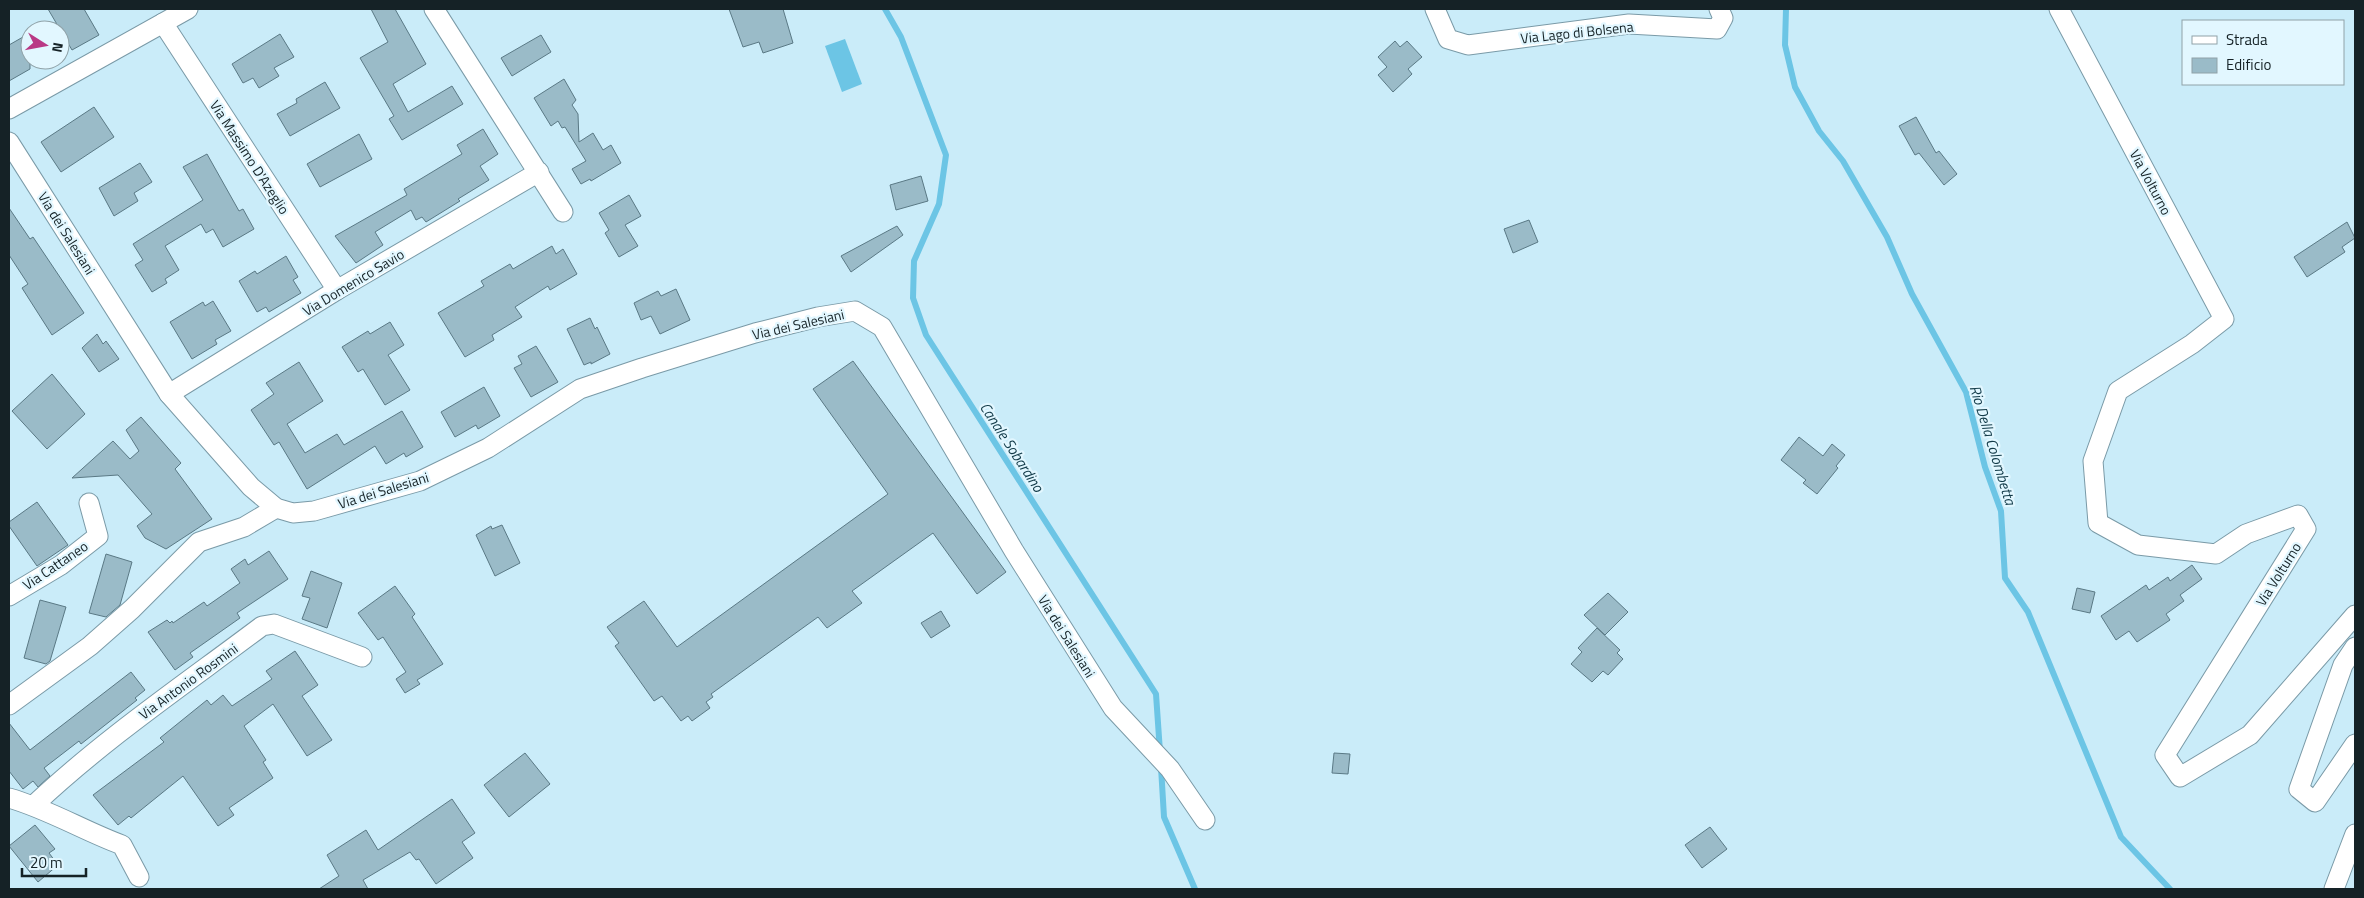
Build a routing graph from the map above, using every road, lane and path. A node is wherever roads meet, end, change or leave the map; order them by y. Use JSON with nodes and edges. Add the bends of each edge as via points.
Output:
{"nodes":[{"id":1,"x":188,"y":9,"type":"edge"},
{"id":2,"x":434,"y":9,"type":"edge"},
{"id":3,"x":1435,"y":9,"type":"edge"},
{"id":4,"x":1719,"y":9,"type":"edge"},
{"id":5,"x":2059,"y":9,"type":"edge"},
{"id":6,"x":163,"y":23,"type":"junction"},
{"id":7,"x":9,"y":109,"type":"edge"},
{"id":8,"x":9,"y":142,"type":"edge"},
{"id":9,"x":538,"y":172,"type":"junction"},
{"id":10,"x":563,"y":212,"type":"dead end"},
{"id":11,"x":337,"y":290,"type":"junction"},
{"id":12,"x":169,"y":394,"type":"junction"},
{"id":13,"x":89,"y":503,"type":"dead end"},
{"id":14,"x":276,"y":508,"type":"junction"},
{"id":15,"x":9,"y":596,"type":"edge"},
{"id":16,"x":2355,"y":615,"type":"edge"},
{"id":17,"x":2355,"y":647,"type":"edge"},
{"id":18,"x":362,"y":657,"type":"dead end"},
{"id":19,"x":9,"y":705,"type":"edge"},
{"id":20,"x":2355,"y":744,"type":"edge"},
{"id":21,"x":9,"y":798,"type":"edge"},
{"id":22,"x":34,"y":805,"type":"junction"},
{"id":23,"x":1205,"y":820,"type":"dead end"},
{"id":24,"x":2355,"y":834,"type":"edge"},
{"id":25,"x":139,"y":877,"type":"dead end"},
{"id":26,"x":2334,"y":889,"type":"edge"}],
"edges":[{"from":1,"to":6,"type":"street"},
{"from":2,"to":9,"type":"street"},
{"from":3,"to":4,"type":"street","name":"Via Lago di Bolsena","via":[[1448,39],[1468,45],[1629,24],[1717,29],[1722,18]]},
{"from":5,"to":16,"type":"street","name":"Via Volturno","via":[[2224,319],[2192,344],[2118,391],[2093,461],[2098,523],[2138,545],[2216,554],[2246,534],[2298,515],[2306,529],[2165,755],[2180,777],[2250,735]]},
{"from":6,"to":7,"type":"street"},
{"from":6,"to":11,"type":"street","name":"Via Massimo D'Azeglio"},
{"from":8,"to":12,"type":"street","name":"Via dei Salesiani"},
{"from":9,"to":10,"type":"street"},
{"from":9,"to":11,"type":"street","name":"Via Domenico Savio"},
{"from":11,"to":12,"type":"street","name":"Via Domenico Savio"},
{"from":12,"to":14,"type":"street","name":"Via dei Salesiani","via":[[252,487]]},
{"from":13,"to":15,"type":"street","name":"Via Cattaneo","via":[[98,536],[61,565]]},
{"from":14,"to":19,"type":"street","via":[[244,527],[199,542],[90,646]]},
{"from":14,"to":23,"type":"street","name":"Via dei Salesiani","via":[[293,513],[314,510],[420,481],[488,448],[580,389],[755,333],[855,311],[882,327],[1009,543],[1113,708],[1170,769]]},
{"from":17,"to":20,"type":"street","via":[[2343,665],[2299,789],[2315,802]]},
{"from":18,"to":22,"type":"street","name":"Via Antonio Rosmini","via":[[274,624],[262,626],[129,724],[68,772]]},
{"from":21,"to":22,"type":"street"},
{"from":22,"to":25,"type":"street","via":[[122,845]]},
{"from":24,"to":26,"type":"street"}]}
